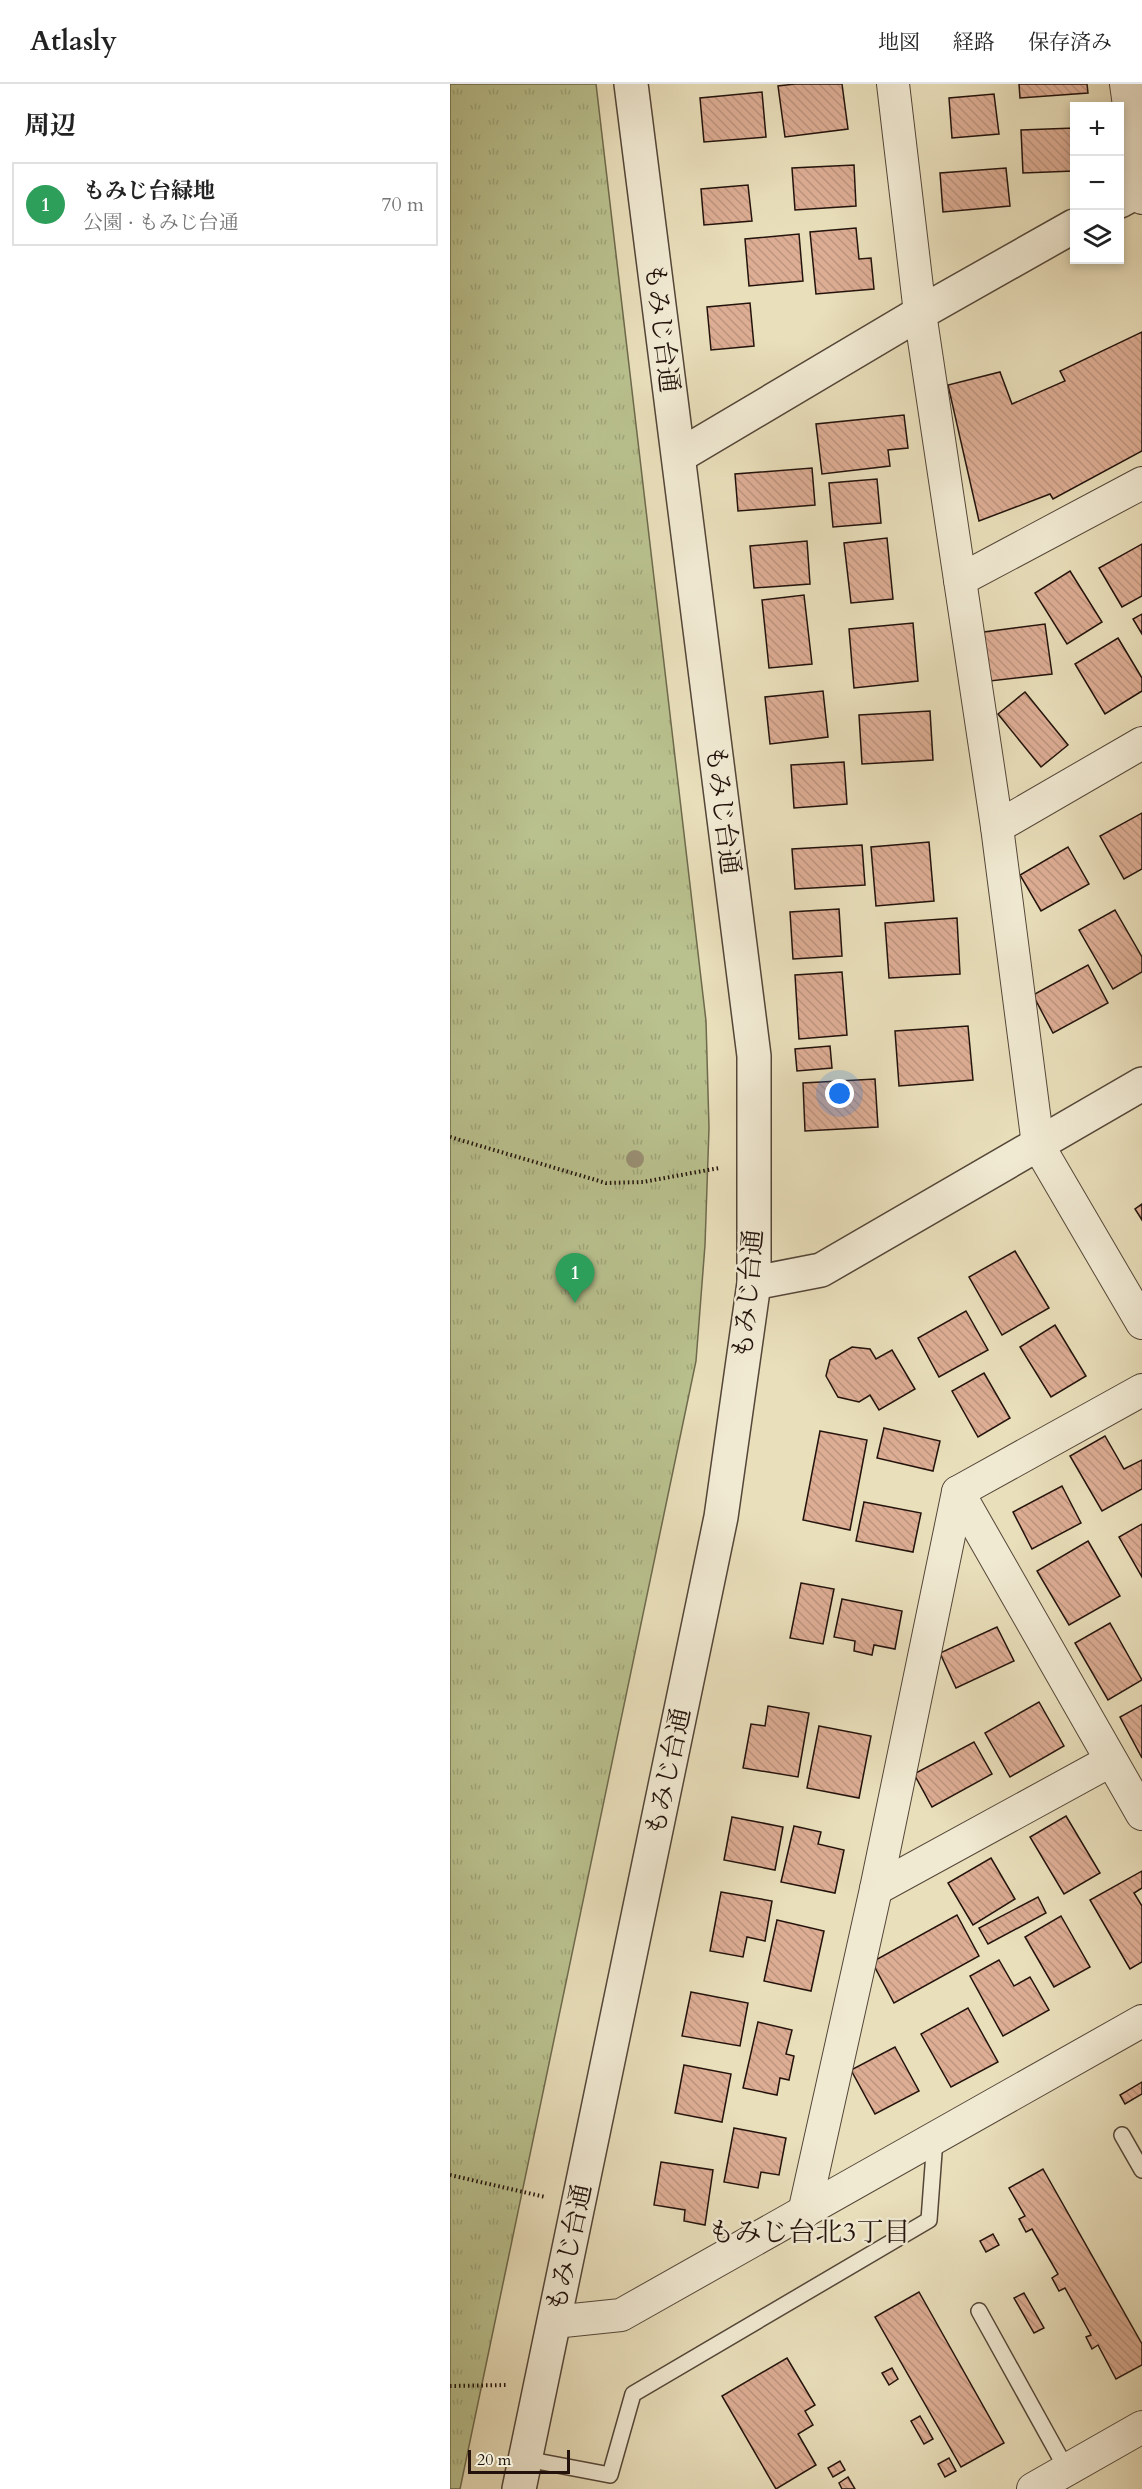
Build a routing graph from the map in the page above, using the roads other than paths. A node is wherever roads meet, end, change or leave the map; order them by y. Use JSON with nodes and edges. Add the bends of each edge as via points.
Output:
{"nodes":[{"id":1,"x":631,"y":84,"type":"edge"},
{"id":2,"x":893,"y":84,"type":"edge"},
{"id":3,"x":1126,"y":84,"type":"edge"},
{"id":4,"x":1136,"y":194,"type":"edge"},
{"id":5,"x":1070,"y":228,"type":"edge"},
{"id":6,"x":920,"y":314,"type":"junction"},
{"id":7,"x":679,"y":456,"type":"junction"},
{"id":8,"x":1142,"y":483,"type":"edge"},
{"id":9,"x":960,"y":580,"type":"junction"},
{"id":10,"x":1142,"y":743,"type":"edge"},
{"id":11,"x":997,"y":827,"type":"junction"},
{"id":12,"x":1142,"y":1084,"type":"edge"},
{"id":13,"x":1038,"y":1145,"type":"junction"},
{"id":14,"x":754,"y":1283,"type":"junction"},
{"id":15,"x":1142,"y":1323,"type":"edge"},
{"id":16,"x":1142,"y":1390,"type":"edge"},
{"id":17,"x":958,"y":1492,"type":"junction"},
{"id":18,"x":1110,"y":1761,"type":"junction"},
{"id":19,"x":1142,"y":1814,"type":"edge"},
{"id":20,"x":876,"y":1889,"type":"junction"},
{"id":21,"x":1142,"y":2021,"type":"edge"},
{"id":22,"x":1122,"y":2134,"type":"dead end"},
{"id":23,"x":935,"y":2139,"type":"junction"},
{"id":24,"x":1142,"y":2170,"type":"edge"},
{"id":25,"x":804,"y":2213,"type":"junction"},
{"id":26,"x":979,"y":2311,"type":"dead end"},
{"id":27,"x":554,"y":2322,"type":"junction"},
{"id":28,"x":1142,"y":2427,"type":"edge"},
{"id":29,"x":1067,"y":2470,"type":"junction"},
{"id":30,"x":522,"y":2474,"type":"edge"},
{"id":31,"x":1033,"y":2489,"type":"edge"}],
"edges":[{"from":1,"to":7,"type":"street","name":"もみじ台通"},
{"from":2,"to":6,"type":"street"},
{"from":3,"to":4,"type":"street"},
{"from":5,"to":6,"type":"street"},
{"from":6,"to":7,"type":"street"},
{"from":6,"to":9,"type":"street"},
{"from":7,"to":14,"type":"street","name":"もみじ台通","via":[[754,1056]]},
{"from":8,"to":9,"type":"street"},
{"from":9,"to":11,"type":"street"},
{"from":10,"to":11,"type":"street"},
{"from":11,"to":13,"type":"street"},
{"from":12,"to":13,"type":"street"},
{"from":13,"to":14,"type":"street","via":[[821,1270]]},
{"from":13,"to":15,"type":"street"},
{"from":14,"to":27,"type":"street","name":"もみじ台通","via":[[721,1517]]},
{"from":16,"to":17,"type":"street"},
{"from":17,"to":18,"type":"street"},
{"from":17,"to":20,"type":"street"},
{"from":18,"to":19,"type":"street"},
{"from":18,"to":20,"type":"street"},
{"from":20,"to":25,"type":"street"},
{"from":21,"to":23,"type":"street"},
{"from":22,"to":24,"type":"lane"},
{"from":23,"to":25,"type":"street"},
{"from":23,"to":30,"type":"lane","via":[[929,2220],[633,2394],[610,2475]]},
{"from":25,"to":27,"type":"street","via":[[621,2315]]},
{"from":26,"to":29,"type":"lane"},
{"from":27,"to":30,"type":"street","name":"もみじ台通"},
{"from":28,"to":29,"type":"street"},
{"from":29,"to":31,"type":"street"}]}
